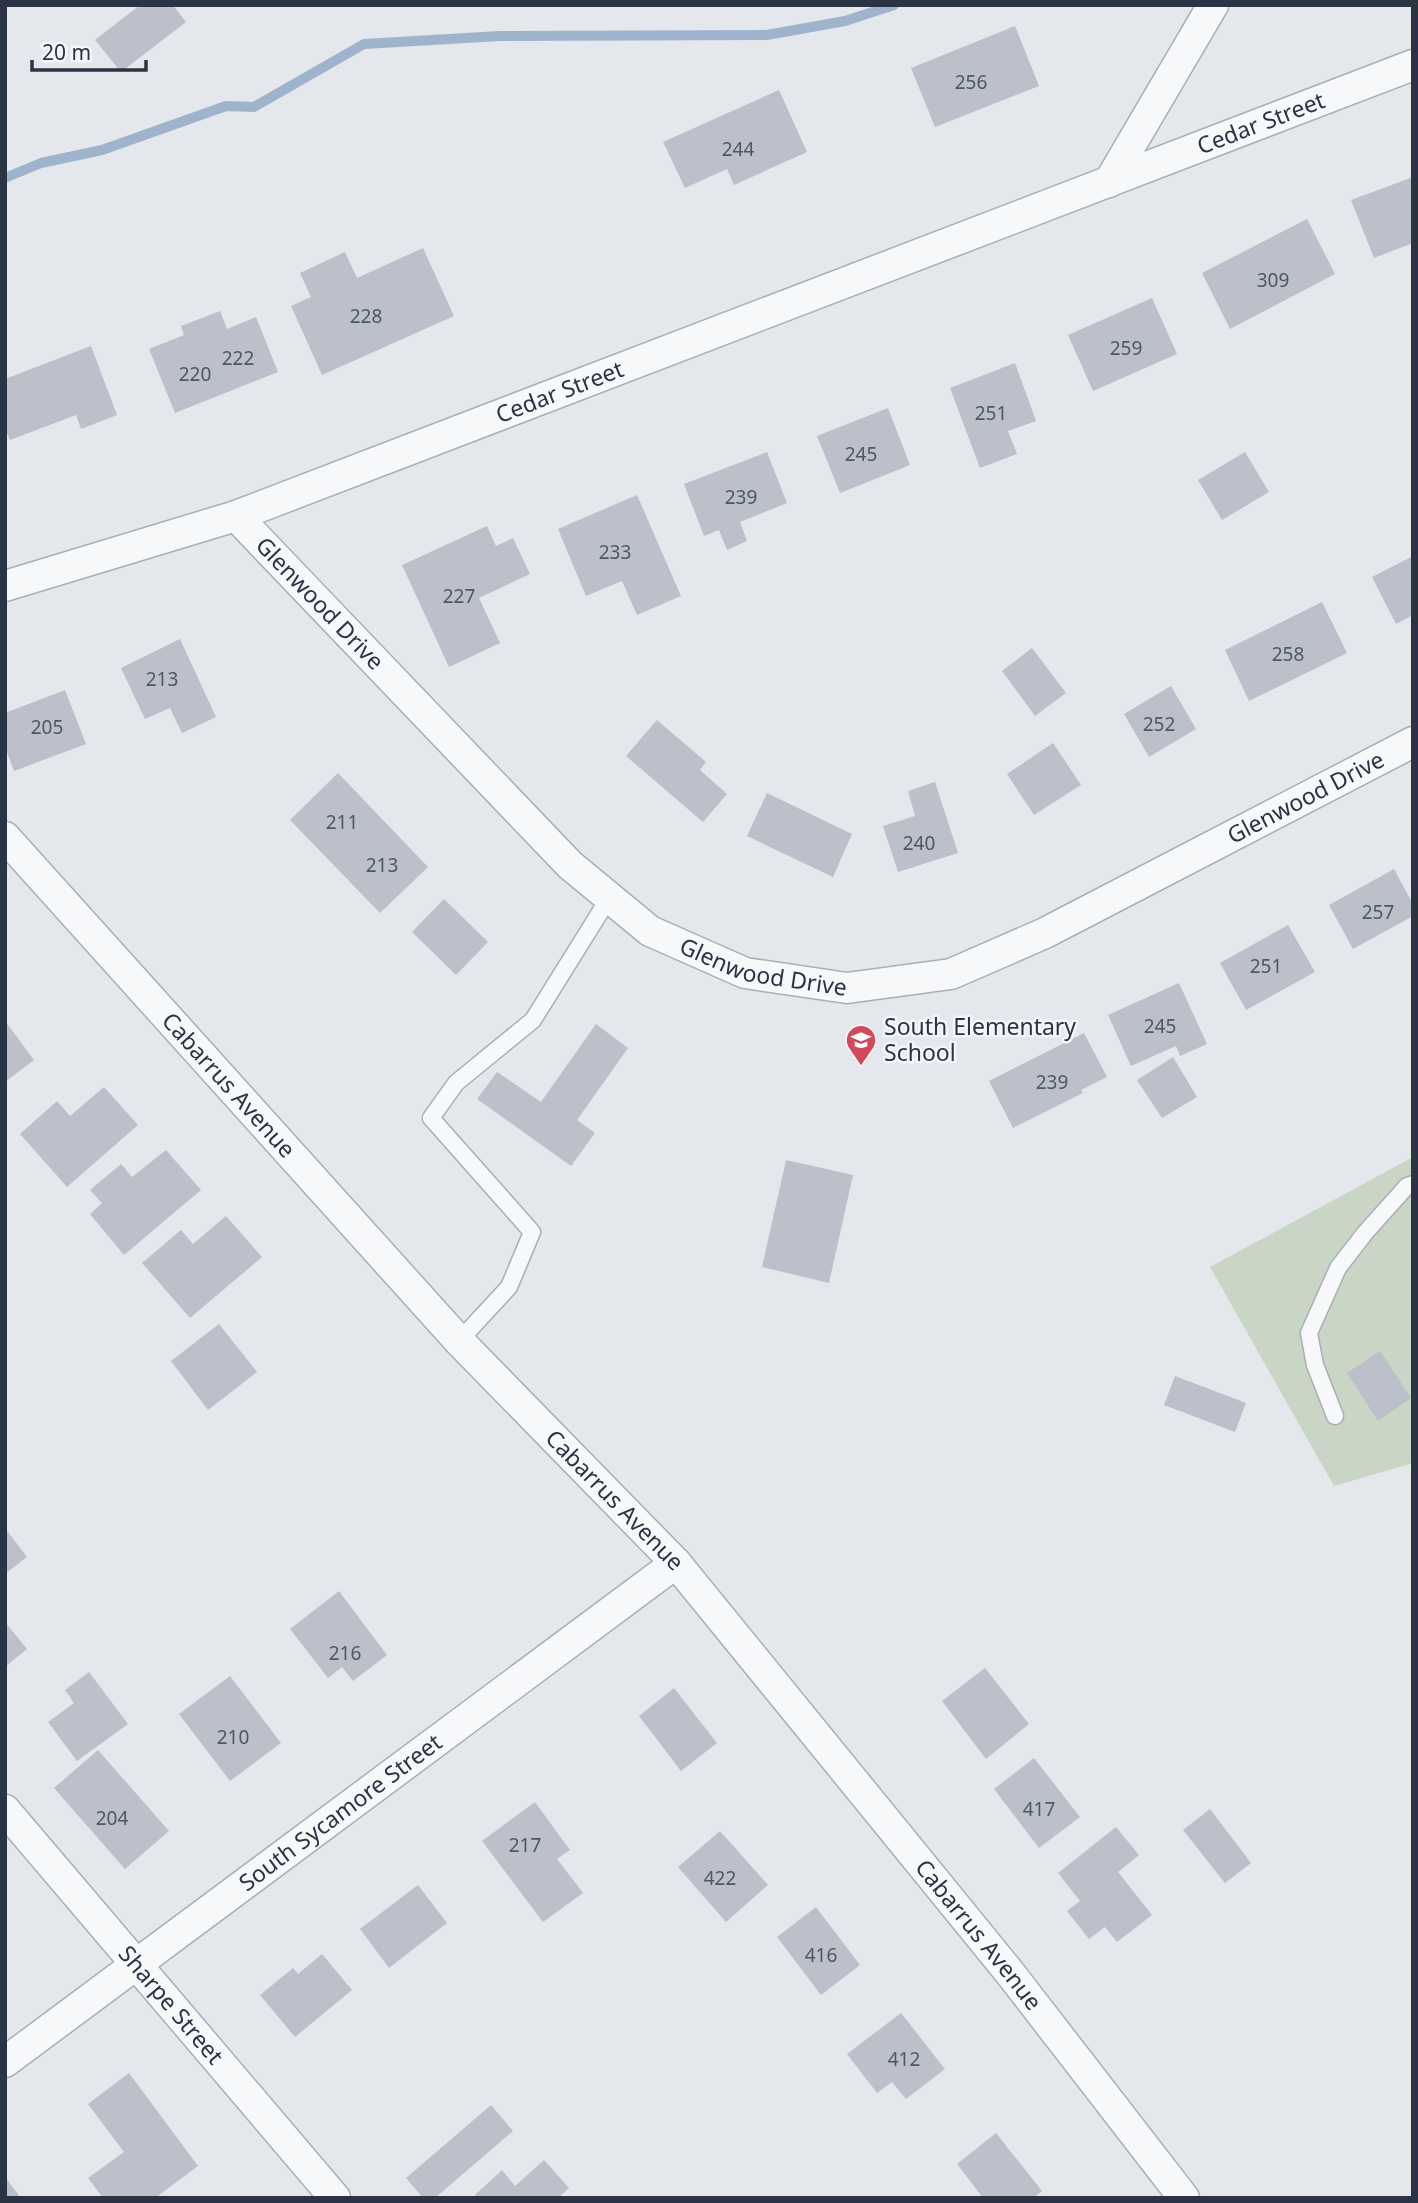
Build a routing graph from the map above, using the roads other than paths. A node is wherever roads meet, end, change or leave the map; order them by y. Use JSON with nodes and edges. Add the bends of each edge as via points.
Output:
{"nodes":[{"id":1,"x":1213,"y":5,"type":"edge"},
{"id":2,"x":1413,"y":65,"type":"edge"},
{"id":3,"x":1109,"y":182,"type":"junction"},
{"id":4,"x":236,"y":516,"type":"junction"},
{"id":5,"x":5,"y":586,"type":"edge"},
{"id":6,"x":1413,"y":742,"type":"edge"},
{"id":7,"x":5,"y":837,"type":"edge"},
{"id":8,"x":609,"y":898,"type":"junction"},
{"id":9,"x":1413,"y":1184,"type":"edge"},
{"id":10,"x":459,"y":1341,"type":"junction"},
{"id":11,"x":1335,"y":1416,"type":"dead end"},
{"id":12,"x":676,"y":1563,"type":"junction"},
{"id":13,"x":5,"y":1810,"type":"edge"},
{"id":14,"x":136,"y":1965,"type":"junction"},
{"id":15,"x":5,"y":2062,"type":"edge"},
{"id":16,"x":335,"y":2198,"type":"edge"},
{"id":17,"x":1184,"y":2198,"type":"edge"}],
"edges":[{"from":1,"to":3,"type":"street"},
{"from":2,"to":3,"type":"street","name":"Cedar Street"},
{"from":3,"to":4,"type":"street","name":"Cedar Street"},
{"from":4,"to":5,"type":"street","name":"Cedar Street"},
{"from":4,"to":8,"type":"street","name":"Glenwood Drive","via":[[570,865]]},
{"from":6,"to":8,"type":"street","name":"Glenwood Drive","via":[[1045,933],[950,975],[848,988],[745,973],[650,931]]},
{"from":7,"to":10,"type":"street","name":"Cabarrus Avenue"},
{"from":8,"to":10,"type":"lane","via":[[533,1020],[456,1083],[431,1118],[532,1232],[509,1287]]},
{"from":9,"to":11,"type":"lane","via":[[1338,1268],[1309,1333],[1315,1365]]},
{"from":10,"to":12,"type":"street","name":"Cabarrus Avenue"},
{"from":12,"to":14,"type":"street","name":"South Sycamore Street"},
{"from":12,"to":17,"type":"street","name":"Cabarrus Avenue","via":[[1010,1973]]},
{"from":13,"to":14,"type":"street","name":"Sharpe Street"},
{"from":14,"to":15,"type":"street","name":"South Sycamore Street"},
{"from":14,"to":16,"type":"street","name":"Sharpe Street"}]}
